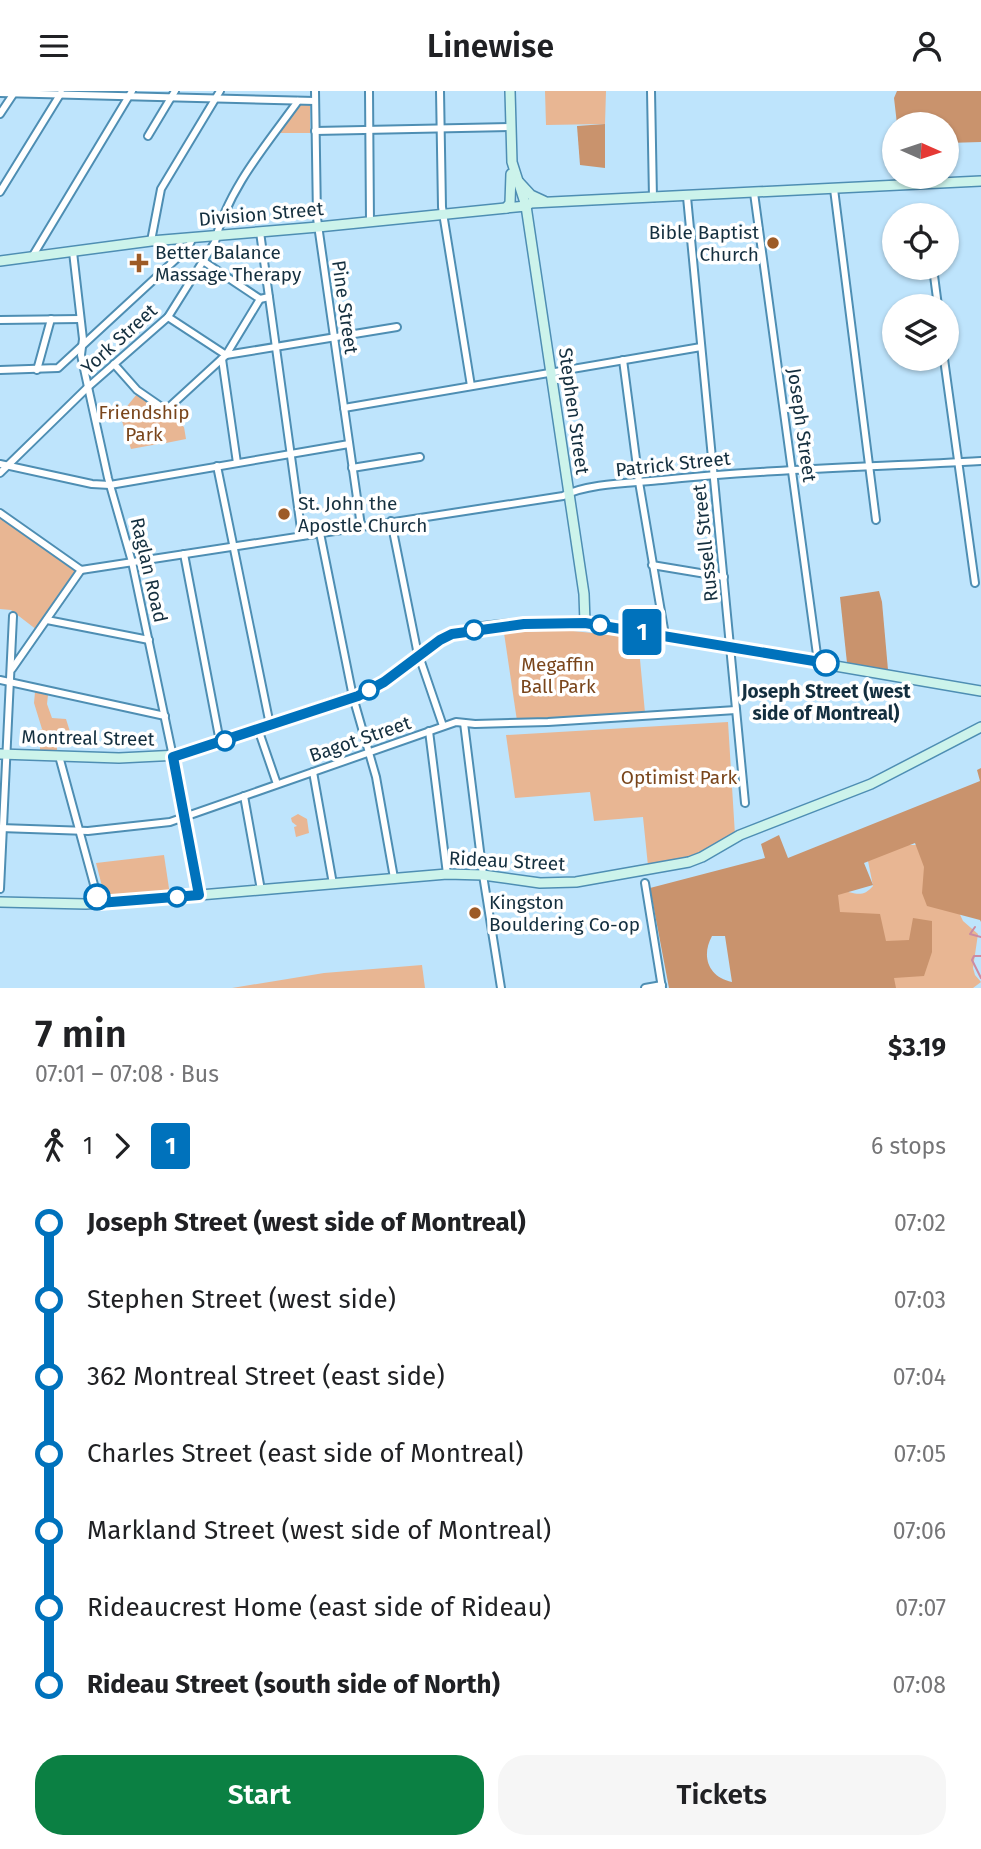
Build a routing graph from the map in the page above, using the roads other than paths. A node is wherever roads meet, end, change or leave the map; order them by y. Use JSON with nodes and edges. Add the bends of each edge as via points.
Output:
{"nodes":[{"id":1,"x":220,"y":91,"type":"edge"},
{"id":2,"x":315,"y":91,"type":"edge"},
{"id":3,"x":369,"y":91,"type":"edge"},
{"id":4,"x":440,"y":91,"type":"edge"},
{"id":5,"x":510,"y":91,"type":"edge"},
{"id":6,"x":651,"y":91,"type":"edge"},
{"id":7,"x":14,"y":92,"type":"edge"},
{"id":8,"x":0,"y":93,"type":"edge"},
{"id":9,"x":61,"y":93,"type":"edge"},
{"id":10,"x":131,"y":94,"type":"edge"},
{"id":11,"x":173,"y":94,"type":"edge"},
{"id":12,"x":214,"y":99,"type":"junction"},
{"id":13,"x":298,"y":101,"type":"junction"},
{"id":14,"x":315,"y":101,"type":"junction"},
{"id":15,"x":0,"y":114,"type":"edge"},
{"id":16,"x":511,"y":127,"type":"junction"},
{"id":17,"x":441,"y":128,"type":"junction"},
{"id":18,"x":369,"y":130,"type":"junction"},
{"id":19,"x":316,"y":131,"type":"junction"},
{"id":20,"x":148,"y":136,"type":"dead end"},
{"id":21,"x":512,"y":162,"type":"junction"},
{"id":22,"x":516,"y":178,"type":"junction"},
{"id":23,"x":981,"y":181,"type":"edge"},
{"id":24,"x":834,"y":189,"type":"junction"},
{"id":25,"x":0,"y":192,"type":"edge"},
{"id":26,"x":754,"y":193,"type":"junction"},
{"id":27,"x":687,"y":197,"type":"junction"},
{"id":28,"x":653,"y":198,"type":"junction"},
{"id":29,"x":547,"y":202,"type":"junction"},
{"id":30,"x":570,"y":202,"type":"junction"},
{"id":31,"x":526,"y":206,"type":"junction"},
{"id":32,"x":506,"y":208,"type":"junction"},
{"id":33,"x":443,"y":214,"type":"junction"},
{"id":34,"x":370,"y":222,"type":"junction"},
{"id":35,"x":318,"y":227,"type":"junction"},
{"id":36,"x":260,"y":232,"type":"junction"},
{"id":37,"x":216,"y":236,"type":"junction"},
{"id":38,"x":193,"y":237,"type":"junction"},
{"id":39,"x":151,"y":241,"type":"junction"},
{"id":40,"x":73,"y":251,"type":"junction"},
{"id":41,"x":33,"y":257,"type":"junction"},
{"id":42,"x":0,"y":261,"type":"edge"},
{"id":43,"x":203,"y":261,"type":"junction"},
{"id":44,"x":269,"y":297,"type":"junction"},
{"id":45,"x":260,"y":299,"type":"junction"},
{"id":46,"x":169,"y":317,"type":"junction"},
{"id":47,"x":51,"y":319,"type":"junction"},
{"id":48,"x":80,"y":319,"type":"junction"},
{"id":49,"x":0,"y":320,"type":"edge"},
{"id":50,"x":397,"y":327,"type":"dead end"},
{"id":51,"x":334,"y":337,"type":"junction"},
{"id":52,"x":82,"y":347,"type":"junction"},
{"id":53,"x":276,"y":347,"type":"junction"},
{"id":54,"x":701,"y":347,"type":"junction"},
{"id":55,"x":224,"y":357,"type":"junction"},
{"id":56,"x":623,"y":360,"type":"junction"},
{"id":57,"x":114,"y":364,"type":"junction"},
{"id":58,"x":0,"y":370,"type":"edge"},
{"id":59,"x":37,"y":370,"type":"junction"},
{"id":60,"x":946,"y":371,"type":"edge"},
{"id":61,"x":550,"y":372,"type":"junction"},
{"id":62,"x":471,"y":386,"type":"junction"},
{"id":63,"x":88,"y":387,"type":"junction"},
{"id":64,"x":344,"y":408,"type":"junction"},
{"id":65,"x":349,"y":444,"type":"junction"},
{"id":66,"x":291,"y":454,"type":"junction"},
{"id":67,"x":420,"y":457,"type":"dead end"},
{"id":68,"x":981,"y":461,"type":"edge"},
{"id":69,"x":237,"y":463,"type":"junction"},
{"id":70,"x":958,"y":463,"type":"junction"},
{"id":71,"x":4,"y":465,"type":"edge"},
{"id":72,"x":217,"y":466,"type":"junction"},
{"id":73,"x":870,"y":467,"type":"junction"},
{"id":74,"x":352,"y":468,"type":"junction"},
{"id":75,"x":792,"y":471,"type":"junction"},
{"id":76,"x":0,"y":473,"type":"edge"},
{"id":77,"x":714,"y":475,"type":"junction"},
{"id":78,"x":639,"y":482,"type":"junction"},
{"id":79,"x":110,"y":485,"type":"junction"},
{"id":80,"x":569,"y":493,"type":"junction"},
{"id":81,"x":0,"y":513,"type":"edge"},
{"id":82,"x":876,"y":520,"type":"dead end"},
{"id":83,"x":391,"y":521,"type":"junction"},
{"id":84,"x":361,"y":526,"type":"junction"},
{"id":85,"x":320,"y":533,"type":"junction"},
{"id":86,"x":302,"y":535,"type":"junction"},
{"id":87,"x":232,"y":546,"type":"junction"},
{"id":88,"x":184,"y":554,"type":"junction"},
{"id":89,"x":132,"y":562,"type":"junction"},
{"id":90,"x":652,"y":565,"type":"junction"},
{"id":91,"x":81,"y":570,"type":"junction"},
{"id":92,"x":724,"y":577,"type":"junction"},
{"id":93,"x":975,"y":583,"type":"dead end"},
{"id":94,"x":13,"y":616,"type":"dead end"},
{"id":95,"x":47,"y":620,"type":"junction"},
{"id":96,"x":585,"y":623,"type":"junction"},
{"id":97,"x":664,"y":635,"type":"junction"},
{"id":98,"x":149,"y":640,"type":"junction"},
{"id":99,"x":731,"y":647,"type":"junction"},
{"id":100,"x":419,"y":656,"type":"junction"},
{"id":101,"x":818,"y":662,"type":"junction"},
{"id":102,"x":11,"y":671,"type":"junction"},
{"id":103,"x":0,"y":680,"type":"edge"},
{"id":104,"x":10,"y":683,"type":"junction"},
{"id":105,"x":981,"y":691,"type":"edge"},
{"id":106,"x":354,"y":697,"type":"junction"},
{"id":107,"x":736,"y":710,"type":"junction"},
{"id":108,"x":165,"y":716,"type":"junction"},
{"id":109,"x":464,"y":723,"type":"junction"},
{"id":110,"x":270,"y":725,"type":"junction"},
{"id":111,"x":443,"y":726,"type":"junction"},
{"id":112,"x":981,"y":727,"type":"edge"},
{"id":113,"x":258,"y":729,"type":"junction"},
{"id":114,"x":429,"y":731,"type":"junction"},
{"id":115,"x":220,"y":742,"type":"junction"},
{"id":116,"x":370,"y":752,"type":"junction"},
{"id":117,"x":3,"y":754,"type":"edge"},
{"id":118,"x":60,"y":756,"type":"junction"},
{"id":119,"x":173,"y":757,"type":"junction"},
{"id":120,"x":313,"y":772,"type":"junction"},
{"id":121,"x":277,"y":784,"type":"junction"},
{"id":122,"x":244,"y":796,"type":"junction"},
{"id":123,"x":745,"y":803,"type":"dead end"},
{"id":124,"x":184,"y":817,"type":"junction"},
{"id":125,"x":2,"y":828,"type":"edge"},
{"id":126,"x":79,"y":831,"type":"junction"},
{"id":127,"x":447,"y":874,"type":"junction"},
{"id":128,"x":484,"y":875,"type":"junction"},
{"id":129,"x":394,"y":878,"type":"junction"},
{"id":130,"x":645,"y":883,"type":"dead end"},
{"id":131,"x":333,"y":884,"type":"junction"},
{"id":132,"x":0,"y":889,"type":"edge"},
{"id":133,"x":261,"y":890,"type":"junction"},
{"id":134,"x":199,"y":895,"type":"junction"},
{"id":135,"x":0,"y":902,"type":"edge"},
{"id":136,"x":99,"y":903,"type":"junction"},
{"id":137,"x":662,"y":987,"type":"edge"},
{"id":138,"x":501,"y":988,"type":"edge"},
{"id":139,"x":645,"y":988,"type":"edge"}],
"edges":[{"from":1,"to":12,"type":"street"},
{"from":2,"to":14,"type":"street","name":"Pine Street"},
{"from":3,"to":18,"type":"street"},
{"from":4,"to":17,"type":"street"},
{"from":5,"to":16,"type":"main road"},
{"from":6,"to":28,"type":"street"},
{"from":7,"to":8,"type":"street"},
{"from":7,"to":9,"type":"street"},
{"from":7,"to":15,"type":"street"},
{"from":9,"to":10,"type":"street"},
{"from":9,"to":25,"type":"street"},
{"from":10,"to":11,"type":"street"},
{"from":10,"to":41,"type":"street"},
{"from":11,"to":12,"type":"street"},
{"from":11,"to":20,"type":"street"},
{"from":12,"to":13,"type":"street"},
{"from":12,"to":39,"type":"street","via":[[161,189]]},
{"from":13,"to":14,"type":"street"},
{"from":13,"to":37,"type":"street","name":"York Street","via":[[236,191]]},
{"from":14,"to":19,"type":"street","name":"Pine Street"},
{"from":16,"to":17,"type":"street"},
{"from":16,"to":21,"type":"main road"},
{"from":17,"to":18,"type":"street"},
{"from":17,"to":33,"type":"street"},
{"from":18,"to":19,"type":"street"},
{"from":18,"to":34,"type":"street"},
{"from":19,"to":35,"type":"street","name":"Pine Street"},
{"from":21,"to":22,"type":"main road","name":"Stephen Street"},
{"from":21,"to":32,"type":"main road"},
{"from":22,"to":29,"type":"main road","via":[[531,195]]},
{"from":22,"to":31,"type":"main road","name":"Stephen Street"},
{"from":23,"to":24,"type":"main road","name":"Division Street"},
{"from":24,"to":26,"type":"main road","name":"Division Street"},
{"from":24,"to":73,"type":"street"},
{"from":26,"to":27,"type":"main road","name":"Division Street"},
{"from":26,"to":75,"type":"street","name":"Joseph Street"},
{"from":27,"to":28,"type":"main road","name":"Division Street"},
{"from":27,"to":54,"type":"street","name":"Russell Street"},
{"from":28,"to":30,"type":"main road","name":"Division Street"},
{"from":29,"to":30,"type":"main road","name":"Division Street"},
{"from":29,"to":31,"type":"main road","name":"Division Street"},
{"from":30,"to":31,"type":"main road","name":"Division Street"},
{"from":31,"to":32,"type":"main road","name":"Division Street"},
{"from":31,"to":61,"type":"main road","name":"Stephen Street"},
{"from":32,"to":33,"type":"main road","name":"Division Street"},
{"from":33,"to":34,"type":"main road","name":"Division Street"},
{"from":33,"to":62,"type":"street"},
{"from":34,"to":35,"type":"main road","name":"Division Street"},
{"from":35,"to":36,"type":"main road","name":"Division Street"},
{"from":35,"to":51,"type":"street","name":"Pine Street"},
{"from":36,"to":37,"type":"main road","name":"Division Street"},
{"from":36,"to":44,"type":"street"},
{"from":37,"to":38,"type":"main road","name":"Division Street"},
{"from":37,"to":43,"type":"street","name":"York Street"},
{"from":38,"to":39,"type":"main road","name":"Division Street"},
{"from":38,"to":52,"type":"street","via":[[188,248]]},
{"from":39,"to":40,"type":"main road","name":"Division Street"},
{"from":40,"to":41,"type":"main road","name":"Division Street"},
{"from":40,"to":48,"type":"street","name":"Raglan Road"},
{"from":41,"to":42,"type":"main road","name":"Division Street"},
{"from":43,"to":45,"type":"street"},
{"from":43,"to":46,"type":"street","name":"York Street"},
{"from":44,"to":45,"type":"street"},
{"from":44,"to":53,"type":"street"},
{"from":45,"to":55,"type":"street"},
{"from":46,"to":55,"type":"street"},
{"from":46,"to":57,"type":"street","name":"York Street"},
{"from":47,"to":48,"type":"street"},
{"from":47,"to":49,"type":"street"},
{"from":47,"to":59,"type":"street"},
{"from":48,"to":52,"type":"street","name":"Raglan Road"},
{"from":50,"to":51,"type":"street"},
{"from":51,"to":53,"type":"street"},
{"from":51,"to":64,"type":"street","name":"Pine Street"},
{"from":52,"to":59,"type":"street","via":[[57,369]]},
{"from":52,"to":63,"type":"street","name":"Raglan Road"},
{"from":53,"to":55,"type":"street"},
{"from":53,"to":66,"type":"street"},
{"from":54,"to":56,"type":"street"},
{"from":54,"to":77,"type":"street","name":"Russell Street"},
{"from":55,"to":57,"type":"street","via":[[166,410],[137,390]]},
{"from":55,"to":69,"type":"street"},
{"from":56,"to":61,"type":"street"},
{"from":56,"to":78,"type":"street"},
{"from":57,"to":63,"type":"street","name":"York Street"},
{"from":58,"to":59,"type":"street"},
{"from":60,"to":70,"type":"street"},
{"from":61,"to":62,"type":"street"},
{"from":61,"to":80,"type":"main road","name":"Stephen Street"},
{"from":62,"to":64,"type":"street"},
{"from":63,"to":71,"type":"street","name":"York Street"},
{"from":63,"to":79,"type":"street","name":"Raglan Road"},
{"from":64,"to":65,"type":"street","name":"Pine Street"},
{"from":65,"to":66,"type":"street"},
{"from":65,"to":74,"type":"street","name":"Pine Street"},
{"from":66,"to":69,"type":"street"},
{"from":66,"to":86,"type":"street"},
{"from":67,"to":74,"type":"street"},
{"from":68,"to":70,"type":"street","name":"Patrick Street"},
{"from":69,"to":72,"type":"street"},
{"from":70,"to":73,"type":"street","name":"Patrick Street"},
{"from":70,"to":93,"type":"street"},
{"from":71,"to":76,"type":"street","name":"York Street"},
{"from":71,"to":79,"type":"street"},
{"from":72,"to":79,"type":"street"},
{"from":72,"to":87,"type":"street"},
{"from":73,"to":75,"type":"street","name":"Patrick Street"},
{"from":73,"to":82,"type":"street"},
{"from":74,"to":84,"type":"street","name":"Pine Street"},
{"from":75,"to":77,"type":"street","name":"Patrick Street"},
{"from":75,"to":101,"type":"street","name":"Joseph Street"},
{"from":77,"to":78,"type":"street","name":"Patrick Street"},
{"from":77,"to":92,"type":"street","name":"Russell Street"},
{"from":78,"to":80,"type":"street","name":"Patrick Street"},
{"from":78,"to":90,"type":"street"},
{"from":79,"to":89,"type":"street","name":"Raglan Road"},
{"from":80,"to":83,"type":"street","name":"Patrick Street"},
{"from":80,"to":96,"type":"main road","name":"Stephen Street"},
{"from":81,"to":91,"type":"street"},
{"from":83,"to":84,"type":"street","name":"Patrick Street"},
{"from":83,"to":100,"type":"street"},
{"from":84,"to":85,"type":"street","name":"Patrick Street"},
{"from":85,"to":86,"type":"street","name":"Patrick Street"},
{"from":85,"to":106,"type":"street"},
{"from":86,"to":87,"type":"street","name":"Patrick Street"},
{"from":87,"to":88,"type":"street","name":"Patrick Street"},
{"from":87,"to":110,"type":"street"},
{"from":88,"to":89,"type":"street","name":"Patrick Street"},
{"from":88,"to":115,"type":"street"},
{"from":89,"to":91,"type":"street","name":"Patrick Street"},
{"from":89,"to":98,"type":"street","name":"Raglan Road"},
{"from":90,"to":92,"type":"street"},
{"from":90,"to":97,"type":"street"},
{"from":91,"to":95,"type":"street"},
{"from":92,"to":99,"type":"street","name":"Russell Street"},
{"from":94,"to":102,"type":"street"},
{"from":95,"to":98,"type":"street"},
{"from":95,"to":102,"type":"street"},
{"from":96,"to":97,"type":"main road","name":"Montreal Street"},
{"from":96,"to":100,"type":"main road","name":"Montreal Street","via":[[462,631]]},
{"from":97,"to":99,"type":"main road","name":"Montreal Street"},
{"from":98,"to":108,"type":"street","name":"Raglan Road"},
{"from":99,"to":101,"type":"main road","name":"Montreal Street"},
{"from":99,"to":107,"type":"street","name":"Russell Street"},
{"from":100,"to":106,"type":"main road","name":"Montreal Street"},
{"from":100,"to":111,"type":"street"},
{"from":101,"to":105,"type":"main road","name":"Montreal Street"},
{"from":102,"to":104,"type":"street"},
{"from":103,"to":104,"type":"street"},
{"from":104,"to":108,"type":"street"},
{"from":104,"to":117,"type":"street"},
{"from":106,"to":110,"type":"main road","name":"Montreal Street"},
{"from":106,"to":116,"type":"street"},
{"from":107,"to":109,"type":"street","name":"Bagot Street"},
{"from":107,"to":123,"type":"street","name":"Russell Street"},
{"from":108,"to":119,"type":"street","name":"Raglan Road"},
{"from":109,"to":111,"type":"street","name":"Bagot Street"},
{"from":109,"to":128,"type":"street"},
{"from":110,"to":113,"type":"main road","name":"Montreal Street"},
{"from":111,"to":114,"type":"street","name":"Bagot Street"},
{"from":112,"to":128,"type":"main road","name":"Rideau Street","via":[[871,784],[740,835],[689,862],[576,882],[540,883]]},
{"from":113,"to":115,"type":"main road","name":"Montreal Street"},
{"from":113,"to":121,"type":"street"},
{"from":114,"to":116,"type":"street","name":"Bagot Street"},
{"from":114,"to":127,"type":"street"},
{"from":115,"to":119,"type":"main road","name":"Montreal Street"},
{"from":116,"to":120,"type":"street","name":"Bagot Street"},
{"from":116,"to":129,"type":"street"},
{"from":117,"to":118,"type":"main road","name":"Montreal Street"},
{"from":117,"to":125,"type":"street"},
{"from":118,"to":119,"type":"main road","name":"Montreal Street"},
{"from":118,"to":126,"type":"street"},
{"from":119,"to":124,"type":"street","name":"Raglan Road"},
{"from":120,"to":121,"type":"street","name":"Bagot Street"},
{"from":120,"to":131,"type":"street"},
{"from":121,"to":122,"type":"street","name":"Bagot Street"},
{"from":122,"to":124,"type":"street","name":"Bagot Street"},
{"from":122,"to":133,"type":"street"},
{"from":124,"to":126,"type":"street","name":"Bagot Street","via":[[159,824]]},
{"from":124,"to":134,"type":"street","name":"Raglan Road"},
{"from":125,"to":126,"type":"street","name":"Bagot Street"},
{"from":125,"to":132,"type":"street"},
{"from":126,"to":136,"type":"street"},
{"from":127,"to":128,"type":"main road","name":"Rideau Street"},
{"from":127,"to":129,"type":"main road","name":"Rideau Street"},
{"from":128,"to":138,"type":"street"},
{"from":129,"to":131,"type":"main road","name":"Rideau Street"},
{"from":130,"to":137,"type":"street"},
{"from":131,"to":133,"type":"main road","name":"Rideau Street"},
{"from":133,"to":134,"type":"main road","name":"Rideau Street"},
{"from":134,"to":136,"type":"main road","name":"Rideau Street"},
{"from":135,"to":136,"type":"main road","name":"Rideau Street"},
{"from":137,"to":139,"type":"street"}]}
